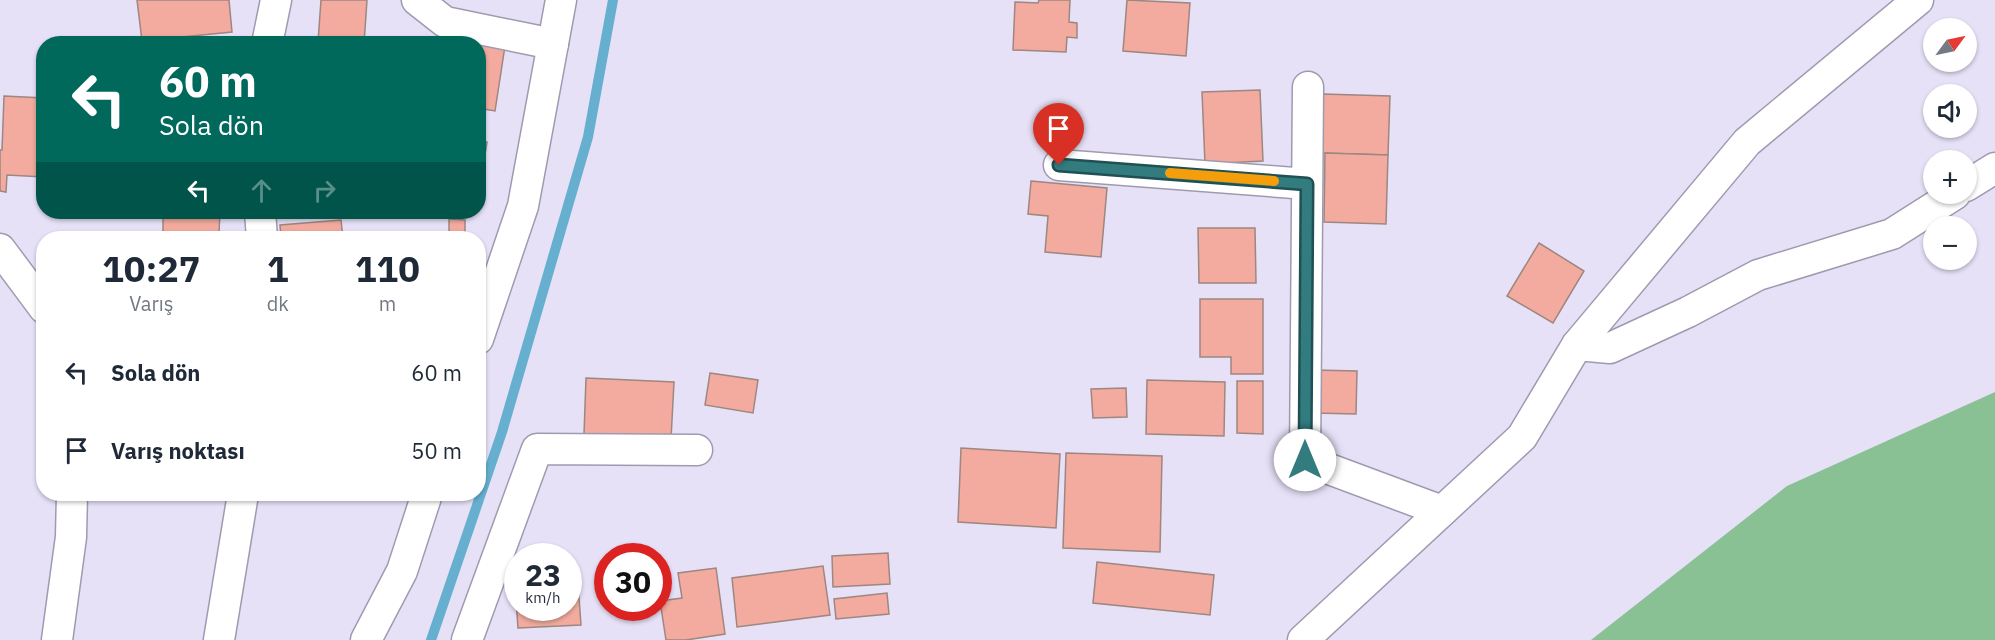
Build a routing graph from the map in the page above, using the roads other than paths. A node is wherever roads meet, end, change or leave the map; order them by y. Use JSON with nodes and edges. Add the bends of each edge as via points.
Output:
{"nodes":[{"id":1,"x":276,"y":0,"type":"edge"},
{"id":2,"x":417,"y":0,"type":"edge"},
{"id":3,"x":561,"y":0,"type":"edge"},
{"id":4,"x":1918,"y":0,"type":"edge"},
{"id":5,"x":269,"y":36,"type":"edge"},
{"id":6,"x":553,"y":44,"type":"junction"},
{"id":7,"x":1308,"y":87,"type":"dead end"},
{"id":8,"x":1059,"y":165,"type":"dead end"},
{"id":9,"x":1995,"y":168,"type":"edge"},
{"id":10,"x":1977,"y":179,"type":"edge"},
{"id":11,"x":1307,"y":184,"type":"junction"},
{"id":12,"x":1939,"y":204,"type":"edge"},
{"id":13,"x":0,"y":249,"type":"edge"},
{"id":14,"x":36,"y":297,"type":"edge"},
{"id":15,"x":486,"y":315,"type":"edge"},
{"id":16,"x":1577,"y":345,"type":"junction"},
{"id":17,"x":697,"y":450,"type":"dead end"},
{"id":18,"x":72,"y":501,"type":"edge"},
{"id":19,"x":242,"y":501,"type":"edge"},
{"id":20,"x":425,"y":501,"type":"edge"},
{"id":21,"x":1442,"y":511,"type":"junction"},
{"id":22,"x":57,"y":640,"type":"edge"},
{"id":23,"x":219,"y":640,"type":"edge"},
{"id":24,"x":366,"y":640,"type":"edge"},
{"id":25,"x":467,"y":640,"type":"edge"},
{"id":26,"x":1303,"y":640,"type":"edge"}],
"edges":[{"from":1,"to":5,"type":"street"},
{"from":2,"to":6,"type":"street","via":[[445,22]]},
{"from":3,"to":6,"type":"street"},
{"from":4,"to":16,"type":"street","via":[[1747,142]]},
{"from":6,"to":15,"type":"street","via":[[523,206]]},
{"from":7,"to":11,"type":"street"},
{"from":8,"to":11,"type":"street"},
{"from":9,"to":10,"type":"street"},
{"from":11,"to":21,"type":"street","via":[[1305,460]]},
{"from":12,"to":16,"type":"street","via":[[1892,234],[1758,275],[1610,348]]},
{"from":13,"to":14,"type":"street"},
{"from":16,"to":21,"type":"street","via":[[1522,437]]},
{"from":17,"to":25,"type":"street","via":[[537,449]]},
{"from":18,"to":22,"type":"street"},
{"from":19,"to":23,"type":"street"},
{"from":20,"to":24,"type":"street","via":[[402,571]]},
{"from":21,"to":26,"type":"street"}]}
